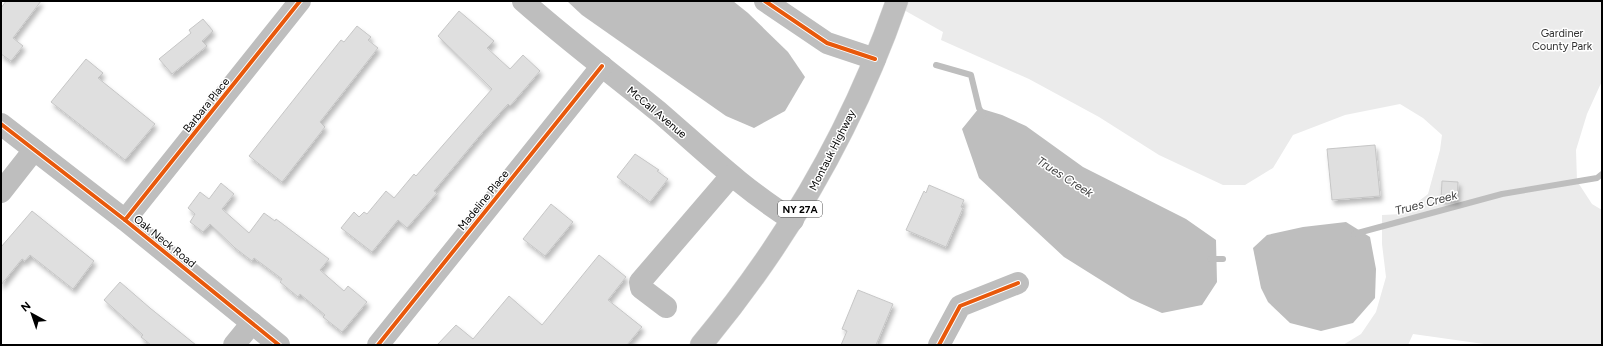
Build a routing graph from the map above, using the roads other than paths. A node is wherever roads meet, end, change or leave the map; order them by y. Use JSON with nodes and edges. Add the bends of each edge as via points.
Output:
{"nodes":[{"id":1,"x":300,"y":1,"type":"edge"},
{"id":2,"x":523,"y":1,"type":"edge"},
{"id":3,"x":766,"y":1,"type":"edge"},
{"id":4,"x":897,"y":1,"type":"edge"},
{"id":5,"x":874,"y":59,"type":"junction"},
{"id":6,"x":602,"y":66,"type":"junction"},
{"id":7,"x":1,"y":124,"type":"edge"},
{"id":8,"x":34,"y":150,"type":"junction"},
{"id":9,"x":731,"y":176,"type":"junction"},
{"id":10,"x":1,"y":192,"type":"edge"},
{"id":11,"x":126,"y":220,"type":"junction"},
{"id":12,"x":793,"y":220,"type":"junction"},
{"id":13,"x":1018,"y":283,"type":"dead end"},
{"id":14,"x":666,"y":306,"type":"dead end"},
{"id":15,"x":252,"y":323,"type":"junction"},
{"id":16,"x":234,"y":345,"type":"edge"},
{"id":17,"x":279,"y":345,"type":"edge"},
{"id":18,"x":378,"y":345,"type":"edge"},
{"id":19,"x":701,"y":345,"type":"edge"},
{"id":20,"x":939,"y":345,"type":"edge"}],
"edges":[{"from":1,"to":11,"type":"street","name":"Barbara Place"},
{"from":2,"to":6,"type":"street","name":"McCall Avenue"},
{"from":3,"to":5,"type":"street","via":[[827,43]]},
{"from":4,"to":5,"type":"street","name":"Montauk Highway","number":"NY 27A"},
{"from":5,"to":12,"type":"street","name":"Montauk Highway","number":"NY 27A","via":[[844,129]]},
{"from":6,"to":9,"type":"street","name":"McCall Avenue"},
{"from":6,"to":18,"type":"street","name":"Madeline Place"},
{"from":7,"to":8,"type":"street","name":"Oak Neck Road"},
{"from":8,"to":10,"type":"street"},
{"from":8,"to":11,"type":"street","name":"Oak Neck Road"},
{"from":9,"to":12,"type":"street","name":"McCall Avenue","via":[[764,202]]},
{"from":9,"to":14,"type":"street","via":[[640,282],[641,288]]},
{"from":11,"to":15,"type":"street","name":"Oak Neck Road"},
{"from":12,"to":19,"type":"street","name":"Montauk Highway","number":"NY 27A","via":[[746,289]]},
{"from":13,"to":20,"type":"street","via":[[960,306]]},
{"from":15,"to":16,"type":"street"},
{"from":15,"to":17,"type":"street","name":"Oak Neck Road"}]}
